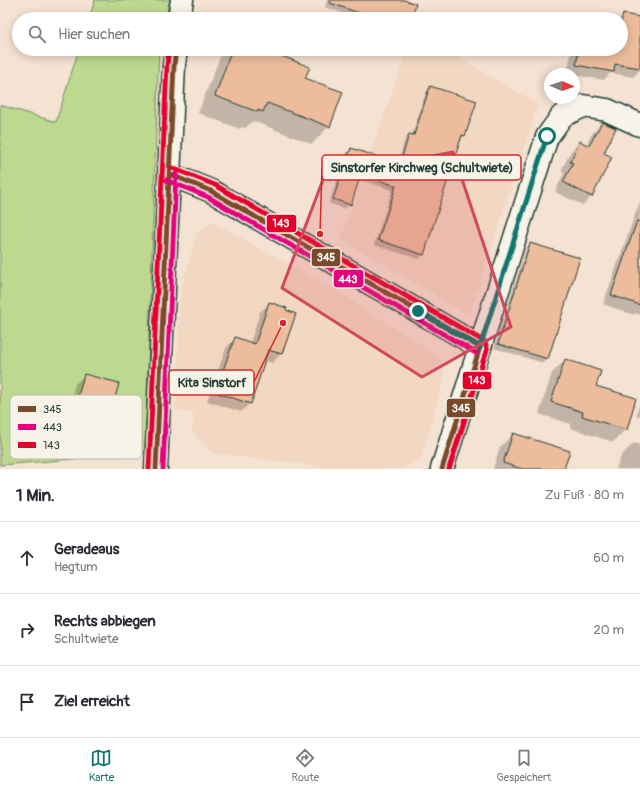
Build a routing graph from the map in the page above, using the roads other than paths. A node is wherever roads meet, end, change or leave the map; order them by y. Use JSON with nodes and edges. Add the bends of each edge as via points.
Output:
{"nodes":[{"id":1,"x":182,"y":0,"type":"edge"},
{"id":2,"x":180,"y":12,"type":"edge"},
{"id":3,"x":175,"y":56,"type":"edge"},
{"id":4,"x":640,"y":125,"type":"edge"},
{"id":5,"x":169,"y":174,"type":"junction"},
{"id":6,"x":480,"y":347,"type":"junction"},
{"id":7,"x":156,"y":469,"type":"edge"},
{"id":8,"x":442,"y":469,"type":"edge"}],
"edges":[{"from":1,"to":2,"type":"street"},
{"from":3,"to":5,"type":"street"},
{"from":4,"to":6,"type":"street","via":[[607,110],[583,106],[562,116],[547,136]]},
{"from":5,"to":6,"type":"street","via":[[211,191]]},
{"from":5,"to":7,"type":"street"},
{"from":6,"to":8,"type":"street"}]}
